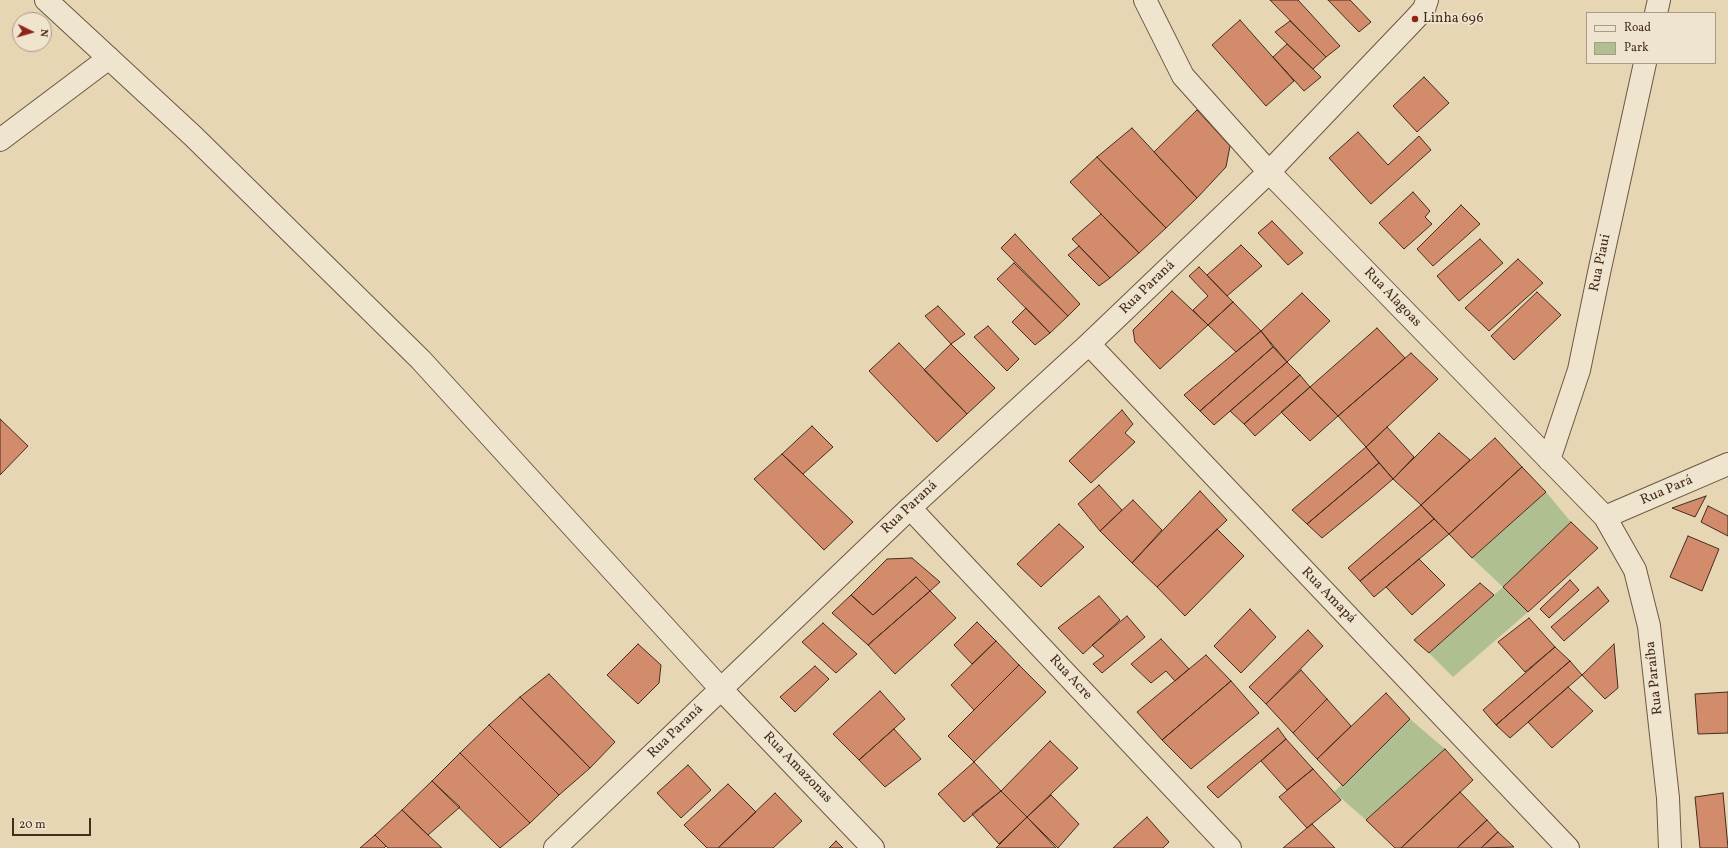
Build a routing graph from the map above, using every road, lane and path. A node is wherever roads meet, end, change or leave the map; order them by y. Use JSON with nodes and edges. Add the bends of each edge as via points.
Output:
{"nodes":[{"id":1,"x":46,"y":0,"type":"edge"},
{"id":2,"x":1145,"y":0,"type":"edge"},
{"id":3,"x":1427,"y":0,"type":"edge"},
{"id":4,"x":1659,"y":0,"type":"edge"},
{"id":5,"x":1656,"y":12,"type":"edge"},
{"id":6,"x":109,"y":58,"type":"junction"},
{"id":7,"x":1645,"y":64,"type":"edge"},
{"id":8,"x":0,"y":140,"type":"edge"},
{"id":9,"x":1269,"y":172,"type":"junction"},
{"id":10,"x":1089,"y":344,"type":"junction"},
{"id":11,"x":1549,"y":460,"type":"junction"},
{"id":12,"x":1728,"y":464,"type":"edge"},
{"id":13,"x":910,"y":508,"type":"junction"},
{"id":14,"x":1606,"y":517,"type":"junction"},
{"id":15,"x":722,"y":689,"type":"junction"},
{"id":16,"x":555,"y":848,"type":"edge"},
{"id":17,"x":873,"y":848,"type":"edge"},
{"id":18,"x":1230,"y":848,"type":"edge"},
{"id":19,"x":1568,"y":848,"type":"edge"},
{"id":20,"x":1670,"y":848,"type":"edge"}],
"edges":[{"from":1,"to":6,"type":"street","name":"Rua Amazonas"},
{"from":2,"to":9,"type":"street","name":"Rua Alagoas","via":[[1183,76]]},
{"from":3,"to":9,"type":"street","name":"Rua Paraná","via":[[1424,9],[1415,19]]},
{"from":4,"to":5,"type":"street"},
{"from":6,"to":8,"type":"street"},
{"from":6,"to":15,"type":"street","name":"Rua Amazonas","via":[[193,136],[421,360]]},
{"from":7,"to":11,"type":"street","name":"Rua Piaui","via":[[1601,261],[1580,370]]},
{"from":9,"to":10,"type":"street","name":"Rua Paraná"},
{"from":9,"to":11,"type":"street","name":"Rua Alagoas"},
{"from":10,"to":13,"type":"street","name":"Rua Paraná"},
{"from":10,"to":19,"type":"street","name":"Rua Amapá"},
{"from":11,"to":14,"type":"street","name":"Rua Alagoas"},
{"from":12,"to":14,"type":"street","name":"Rua Pará"},
{"from":13,"to":15,"type":"street","name":"Rua Paraná"},
{"from":13,"to":18,"type":"street","name":"Rua Acre"},
{"from":14,"to":20,"type":"street","name":"Rua Paraíba","via":[[1635,570],[1649,626],[1668,798]]},
{"from":15,"to":16,"type":"street","name":"Rua Paraná"},
{"from":15,"to":17,"type":"street","name":"Rua Amazonas"}]}
